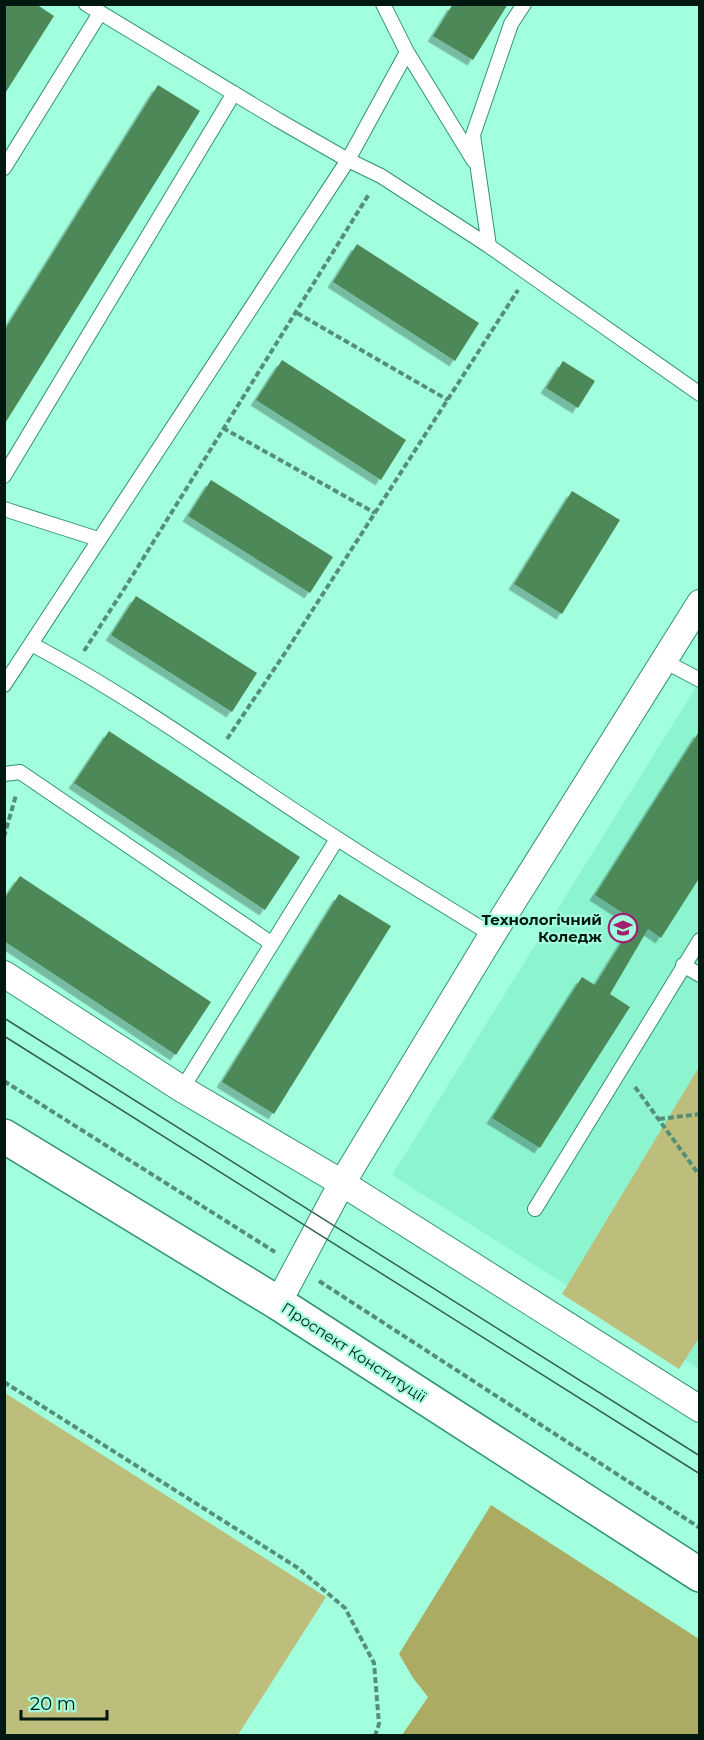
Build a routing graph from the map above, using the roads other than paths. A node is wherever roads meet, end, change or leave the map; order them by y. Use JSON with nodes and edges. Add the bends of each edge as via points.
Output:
{"nodes":[{"id":1,"x":86,"y":4,"type":"edge"},
{"id":2,"x":383,"y":4,"type":"edge"},
{"id":3,"x":524,"y":4,"type":"edge"},
{"id":4,"x":100,"y":13,"type":"junction"},
{"id":5,"x":407,"y":52,"type":"junction"},
{"id":6,"x":234,"y":93,"type":"junction"},
{"id":7,"x":348,"y":160,"type":"junction"},
{"id":8,"x":477,"y":166,"type":"junction"},
{"id":9,"x":4,"y":168,"type":"edge"},
{"id":10,"x":489,"y":246,"type":"junction"},
{"id":11,"x":699,"y":394,"type":"edge"},
{"id":12,"x":4,"y":476,"type":"edge"},
{"id":13,"x":4,"y":509,"type":"edge"},
{"id":14,"x":98,"y":539,"type":"junction"},
{"id":15,"x":699,"y":603,"type":"edge"},
{"id":16,"x":31,"y":644,"type":"junction"},
{"id":17,"x":664,"y":661,"type":"junction"},
{"id":18,"x":699,"y":680,"type":"edge"},
{"id":19,"x":4,"y":685,"type":"edge"},
{"id":20,"x":4,"y":774,"type":"edge"},
{"id":21,"x":337,"y":839,"type":"junction"},
{"id":22,"x":492,"y":935,"type":"junction"},
{"id":23,"x":699,"y":940,"type":"edge"},
{"id":24,"x":271,"y":943,"type":"junction"},
{"id":25,"x":683,"y":965,"type":"junction"},
{"id":26,"x":4,"y":974,"type":"edge"},
{"id":27,"x":699,"y":975,"type":"edge"},
{"id":28,"x":182,"y":1089,"type":"junction"},
{"id":29,"x":4,"y":1136,"type":"edge"},
{"id":30,"x":342,"y":1184,"type":"junction"},
{"id":31,"x":536,"y":1209,"type":"dead end"},
{"id":32,"x":278,"y":1303,"type":"junction"},
{"id":33,"x":699,"y":1409,"type":"edge"},
{"id":34,"x":699,"y":1575,"type":"edge"}],
"edges":[{"from":1,"to":4,"type":"lane"},
{"from":2,"to":5,"type":"lane"},
{"from":3,"to":8,"type":"lane","via":[[511,24],[472,135]]},
{"from":4,"to":6,"type":"lane"},
{"from":4,"to":9,"type":"lane"},
{"from":5,"to":7,"type":"lane"},
{"from":5,"to":8,"type":"lane"},
{"from":6,"to":7,"type":"lane"},
{"from":6,"to":12,"type":"lane"},
{"from":7,"to":10,"type":"lane","via":[[381,176]]},
{"from":7,"to":14,"type":"lane"},
{"from":8,"to":10,"type":"lane"},
{"from":10,"to":11,"type":"lane"},
{"from":13,"to":14,"type":"lane"},
{"from":14,"to":16,"type":"lane"},
{"from":15,"to":17,"type":"street"},
{"from":16,"to":19,"type":"lane"},
{"from":16,"to":21,"type":"lane","via":[[73,666],[215,756]]},
{"from":17,"to":18,"type":"lane"},
{"from":17,"to":22,"type":"street"},
{"from":20,"to":24,"type":"lane","via":[[20,772]]},
{"from":21,"to":22,"type":"lane"},
{"from":21,"to":24,"type":"lane"},
{"from":22,"to":30,"type":"street"},
{"from":23,"to":25,"type":"lane"},
{"from":24,"to":28,"type":"lane"},
{"from":25,"to":27,"type":"lane"},
{"from":25,"to":31,"type":"lane"},
{"from":26,"to":28,"type":"street"},
{"from":28,"to":30,"type":"street"},
{"from":29,"to":32,"type":"street","name":"Проспект Конституції"},
{"from":30,"to":32,"type":"street"},
{"from":30,"to":33,"type":"street"},
{"from":32,"to":34,"type":"street","name":"Проспект Конституції"}]}
